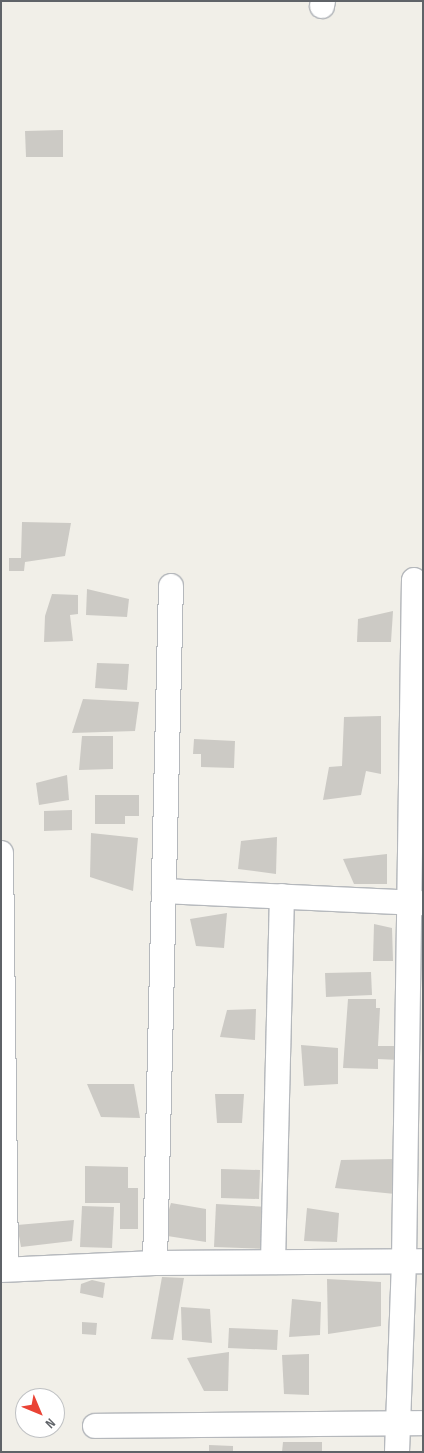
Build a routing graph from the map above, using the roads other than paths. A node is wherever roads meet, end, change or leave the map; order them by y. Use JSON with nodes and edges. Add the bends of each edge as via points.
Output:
{"nodes":[{"id":1,"x":414,"y":580,"type":"dead end"},
{"id":2,"x":171,"y":586,"type":"dead end"},
{"id":3,"x":1,"y":853,"type":"edge"},
{"id":4,"x":164,"y":891,"type":"junction"},
{"id":5,"x":282,"y":896,"type":"junction"},
{"id":6,"x":416,"y":902,"type":"edge"},
{"id":7,"x":413,"y":1261,"type":"edge"},
{"id":8,"x":273,"y":1262,"type":"junction"},
{"id":9,"x":155,"y":1263,"type":"junction"},
{"id":10,"x":4,"y":1270,"type":"edge"},
{"id":11,"x":398,"y":1423,"type":"junction"},
{"id":12,"x":423,"y":1423,"type":"edge"},
{"id":13,"x":95,"y":1426,"type":"dead end"},
{"id":14,"x":398,"y":1452,"type":"edge"}],
"edges":[{"from":1,"to":6,"type":"street"},
{"from":2,"to":4,"type":"street"},
{"from":3,"to":10,"type":"street"},
{"from":4,"to":5,"type":"street"},
{"from":4,"to":9,"type":"street"},
{"from":5,"to":6,"type":"street"},
{"from":5,"to":8,"type":"street"},
{"from":6,"to":7,"type":"street"},
{"from":7,"to":8,"type":"street"},
{"from":7,"to":11,"type":"street"},
{"from":8,"to":9,"type":"street"},
{"from":9,"to":10,"type":"street"},
{"from":11,"to":12,"type":"street"},
{"from":11,"to":13,"type":"street"},
{"from":11,"to":14,"type":"street"}]}
